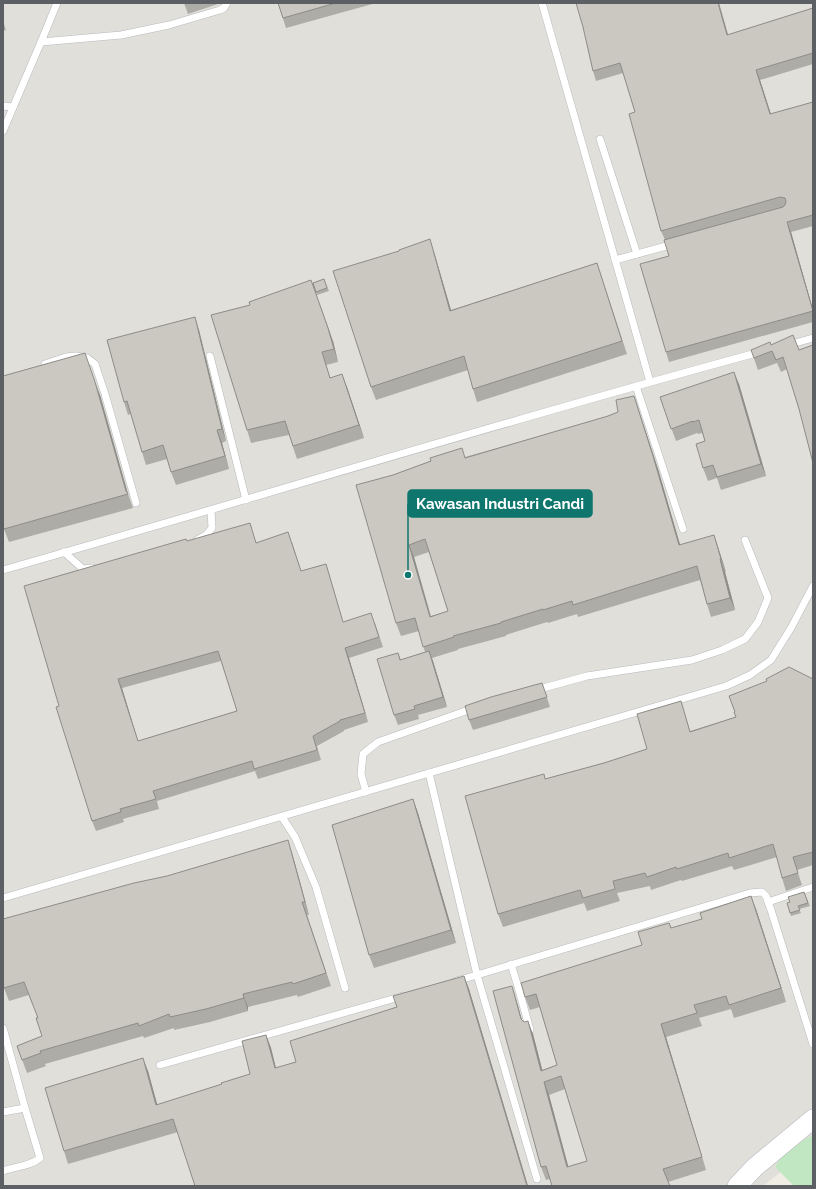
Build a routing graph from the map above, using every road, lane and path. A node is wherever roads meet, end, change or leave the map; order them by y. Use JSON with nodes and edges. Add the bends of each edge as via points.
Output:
{"nodes":[{"id":1,"x":57,"y":3,"type":"edge"},
{"id":2,"x":227,"y":3,"type":"edge"},
{"id":3,"x":542,"y":3,"type":"edge"},
{"id":4,"x":41,"y":42,"type":"junction"},
{"id":5,"x":3,"y":106,"type":"edge"},
{"id":6,"x":13,"y":107,"type":"junction"},
{"id":7,"x":3,"y":131,"type":"edge"},
{"id":8,"x":600,"y":139,"type":"dead end"},
{"id":9,"x":681,"y":242,"type":"edge"},
{"id":10,"x":637,"y":254,"type":"junction"},
{"id":11,"x":615,"y":260,"type":"junction"},
{"id":12,"x":813,"y":338,"type":"edge"},
{"id":13,"x":783,"y":346,"type":"edge"},
{"id":14,"x":768,"y":350,"type":"edge"},
{"id":15,"x":210,"y":356,"type":"dead end"},
{"id":16,"x":39,"y":366,"type":"edge"},
{"id":17,"x":650,"y":382,"type":"junction"},
{"id":18,"x":636,"y":386,"type":"junction"},
{"id":19,"x":246,"y":500,"type":"junction"},
{"id":20,"x":136,"y":502,"type":"dead end"},
{"id":21,"x":211,"y":510,"type":"junction"},
{"id":22,"x":683,"y":529,"type":"dead end"},
{"id":23,"x":745,"y":540,"type":"dead end"},
{"id":24,"x":191,"y":542,"type":"edge"},
{"id":25,"x":64,"y":552,"type":"junction"},
{"id":26,"x":97,"y":567,"type":"edge"},
{"id":27,"x":3,"y":570,"type":"edge"},
{"id":28,"x":813,"y":586,"type":"edge"},
{"id":29,"x":529,"y":692,"type":"edge"},
{"id":30,"x":478,"y":707,"type":"edge"},
{"id":31,"x":429,"y":773,"type":"junction"},
{"id":32,"x":366,"y":792,"type":"junction"},
{"id":33,"x":282,"y":817,"type":"junction"},
{"id":34,"x":813,"y":887,"type":"edge"},
{"id":35,"x":3,"y":898,"type":"edge"},
{"id":36,"x":768,"y":902,"type":"junction"},
{"id":37,"x":511,"y":964,"type":"junction"},
{"id":38,"x":477,"y":975,"type":"junction"},
{"id":39,"x":447,"y":983,"type":"edge"},
{"id":40,"x":537,"y":984,"type":"edge"},
{"id":41,"x":345,"y":988,"type":"dead end"},
{"id":42,"x":519,"y":990,"type":"junction"},
{"id":43,"x":409,"y":994,"type":"edge"},
{"id":44,"x":3,"y":1028,"type":"edge"},
{"id":45,"x":530,"y":1030,"type":"edge"},
{"id":46,"x":813,"y":1044,"type":"edge"},
{"id":47,"x":160,"y":1065,"type":"dead end"},
{"id":48,"x":25,"y":1108,"type":"junction"},
{"id":49,"x":3,"y":1112,"type":"edge"},
{"id":50,"x":813,"y":1119,"type":"edge"},
{"id":51,"x":3,"y":1171,"type":"edge"},
{"id":52,"x":537,"y":1180,"type":"dead end"},
{"id":53,"x":737,"y":1186,"type":"edge"}],
"edges":[{"from":1,"to":4,"type":"lane"},
{"from":2,"to":4,"type":"lane","via":[[220,10],[169,25],[121,35]]},
{"from":3,"to":11,"type":"lane"},
{"from":4,"to":6,"type":"lane"},
{"from":5,"to":6,"type":"lane"},
{"from":6,"to":7,"type":"lane"},
{"from":8,"to":10,"type":"lane"},
{"from":9,"to":10,"type":"lane"},
{"from":10,"to":11,"type":"lane"},
{"from":11,"to":17,"type":"lane"},
{"from":12,"to":13,"type":"lane"},
{"from":14,"to":17,"type":"lane"},
{"from":15,"to":19,"type":"lane"},
{"from":16,"to":20,"type":"lane","via":[[76,356],[87,358],[95,364],[106,394]]},
{"from":17,"to":18,"type":"lane"},
{"from":18,"to":19,"type":"lane"},
{"from":18,"to":22,"type":"lane"},
{"from":19,"to":21,"type":"lane"},
{"from":21,"to":24,"type":"lane","via":[[212,528],[206,535]]},
{"from":21,"to":25,"type":"lane"},
{"from":23,"to":29,"type":"lane","via":[[768,598],[758,622],[745,639],[692,660],[587,676]]},
{"from":25,"to":26,"type":"lane","via":[[83,569]]},
{"from":25,"to":27,"type":"lane"},
{"from":28,"to":31,"type":"lane","via":[[771,660],[750,675],[726,686]]},
{"from":30,"to":32,"type":"lane","via":[[378,742],[363,754],[361,774]]},
{"from":31,"to":32,"type":"lane"},
{"from":31,"to":38,"type":"lane"},
{"from":32,"to":33,"type":"lane"},
{"from":33,"to":35,"type":"lane"},
{"from":33,"to":41,"type":"lane","via":[[295,837],[316,887]]},
{"from":34,"to":36,"type":"lane"},
{"from":36,"to":37,"type":"lane","via":[[762,892],[750,893]]},
{"from":36,"to":46,"type":"lane"},
{"from":37,"to":38,"type":"lane"},
{"from":37,"to":42,"type":"lane"},
{"from":38,"to":39,"type":"lane"},
{"from":38,"to":52,"type":"lane"},
{"from":40,"to":42,"type":"lane"},
{"from":42,"to":45,"type":"lane"},
{"from":43,"to":47,"type":"lane"},
{"from":44,"to":48,"type":"lane"},
{"from":48,"to":49,"type":"lane"},
{"from":48,"to":51,"type":"lane","via":[[40,1158],[28,1166]]},
{"from":50,"to":53,"type":"main road","via":[[755,1167]]}]}
